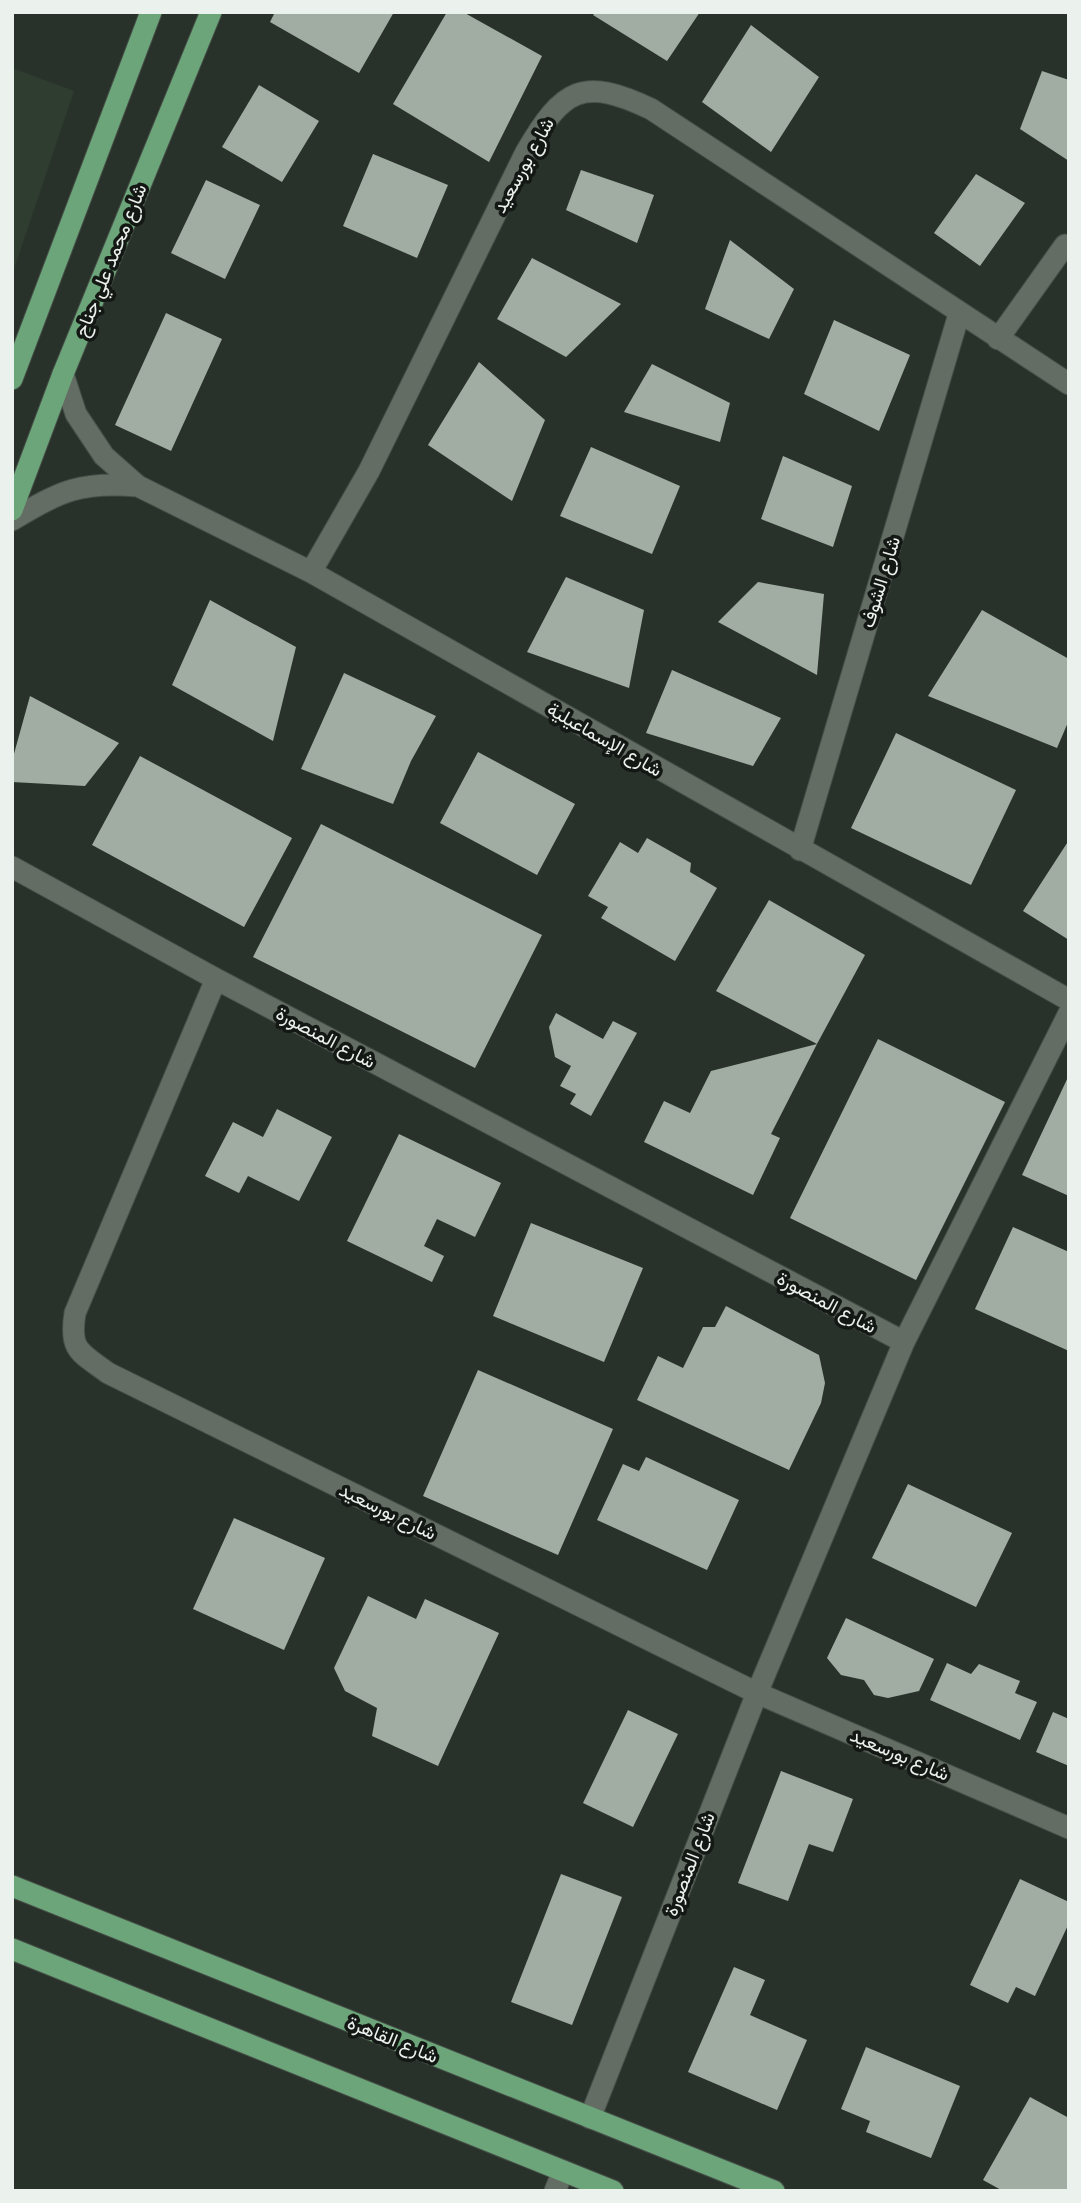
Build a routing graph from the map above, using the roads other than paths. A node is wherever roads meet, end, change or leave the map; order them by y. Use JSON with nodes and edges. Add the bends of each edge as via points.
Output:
{"nodes":[{"id":1,"x":151,"y":12,"type":"edge"},
{"id":2,"x":211,"y":12,"type":"edge"},
{"id":3,"x":1065,"y":245,"type":"dead end"},
{"id":4,"x":959,"y":314,"type":"junction"},
{"id":5,"x":998,"y":339,"type":"junction"},
{"id":6,"x":13,"y":374,"type":"edge"},
{"id":7,"x":63,"y":374,"type":"junction"},
{"id":8,"x":1069,"y":384,"type":"edge"},
{"id":9,"x":138,"y":486,"type":"junction"},
{"id":10,"x":12,"y":510,"type":"edge"},
{"id":11,"x":12,"y":520,"type":"edge"},
{"id":12,"x":311,"y":572,"type":"junction"},
{"id":13,"x":800,"y":849,"type":"junction"},
{"id":14,"x":12,"y":867,"type":"edge"},
{"id":15,"x":216,"y":979,"type":"junction"},
{"id":16,"x":1069,"y":1000,"type":"edge"},
{"id":17,"x":1069,"y":1013,"type":"edge"},
{"id":18,"x":904,"y":1342,"type":"junction"},
{"id":19,"x":757,"y":1692,"type":"junction"},
{"id":20,"x":1069,"y":1828,"type":"edge"},
{"id":21,"x":12,"y":1886,"type":"edge"},
{"id":22,"x":12,"y":1949,"type":"edge"},
{"id":23,"x":590,"y":2118,"type":"junction"},
{"id":24,"x":559,"y":2181,"type":"edge"},
{"id":25,"x":613,"y":2191,"type":"edge"},
{"id":26,"x":774,"y":2191,"type":"edge"}],
"edges":[{"from":1,"to":6,"type":"main road"},
{"from":2,"to":7,"type":"main road","name":"شارع محمد علي جناح"},
{"from":3,"to":5,"type":"street"},
{"from":4,"to":5,"type":"street","name":"شارع بورسعيد"},
{"from":4,"to":12,"type":"street","name":"شارع بورسعيد","via":[[651,109],[622,95],[591,91],[567,98],[548,115],[526,152],[369,471]]},
{"from":4,"to":13,"type":"street","name":"شارع الشوف"},
{"from":5,"to":8,"type":"street","name":"شارع بورسعيد"},
{"from":7,"to":9,"type":"street","name":"شارع الإسماعيلية","via":[[76,414],[104,456]]},
{"from":7,"to":10,"type":"main road","name":"شارع محمد علي جناح"},
{"from":9,"to":11,"type":"street","name":"شارع الإسماعيلية","via":[[102,483],[66,490]]},
{"from":9,"to":12,"type":"street","name":"شارع الإسماعيلية"},
{"from":12,"to":13,"type":"street","name":"شارع الإسماعيلية"},
{"from":13,"to":16,"type":"street","name":"شارع الإسماعيلية"},
{"from":14,"to":15,"type":"street","name":"شارع المنصورة"},
{"from":15,"to":18,"type":"street","name":"شارع المنصورة"},
{"from":15,"to":19,"type":"street","name":"شارع بورسعيد","via":[[75,1313],[72,1334],[76,1350],[108,1373]]},
{"from":17,"to":18,"type":"street"},
{"from":18,"to":19,"type":"street","name":"شارع المنصورة"},
{"from":19,"to":20,"type":"street","name":"شارع بورسعيد"},
{"from":19,"to":23,"type":"street","name":"شارع المنصورة"},
{"from":21,"to":23,"type":"main road","name":"شارع القاهرة"},
{"from":22,"to":24,"type":"main road"},
{"from":23,"to":26,"type":"main road","name":"شارع القاهرة"},
{"from":24,"to":25,"type":"main road"}]}
